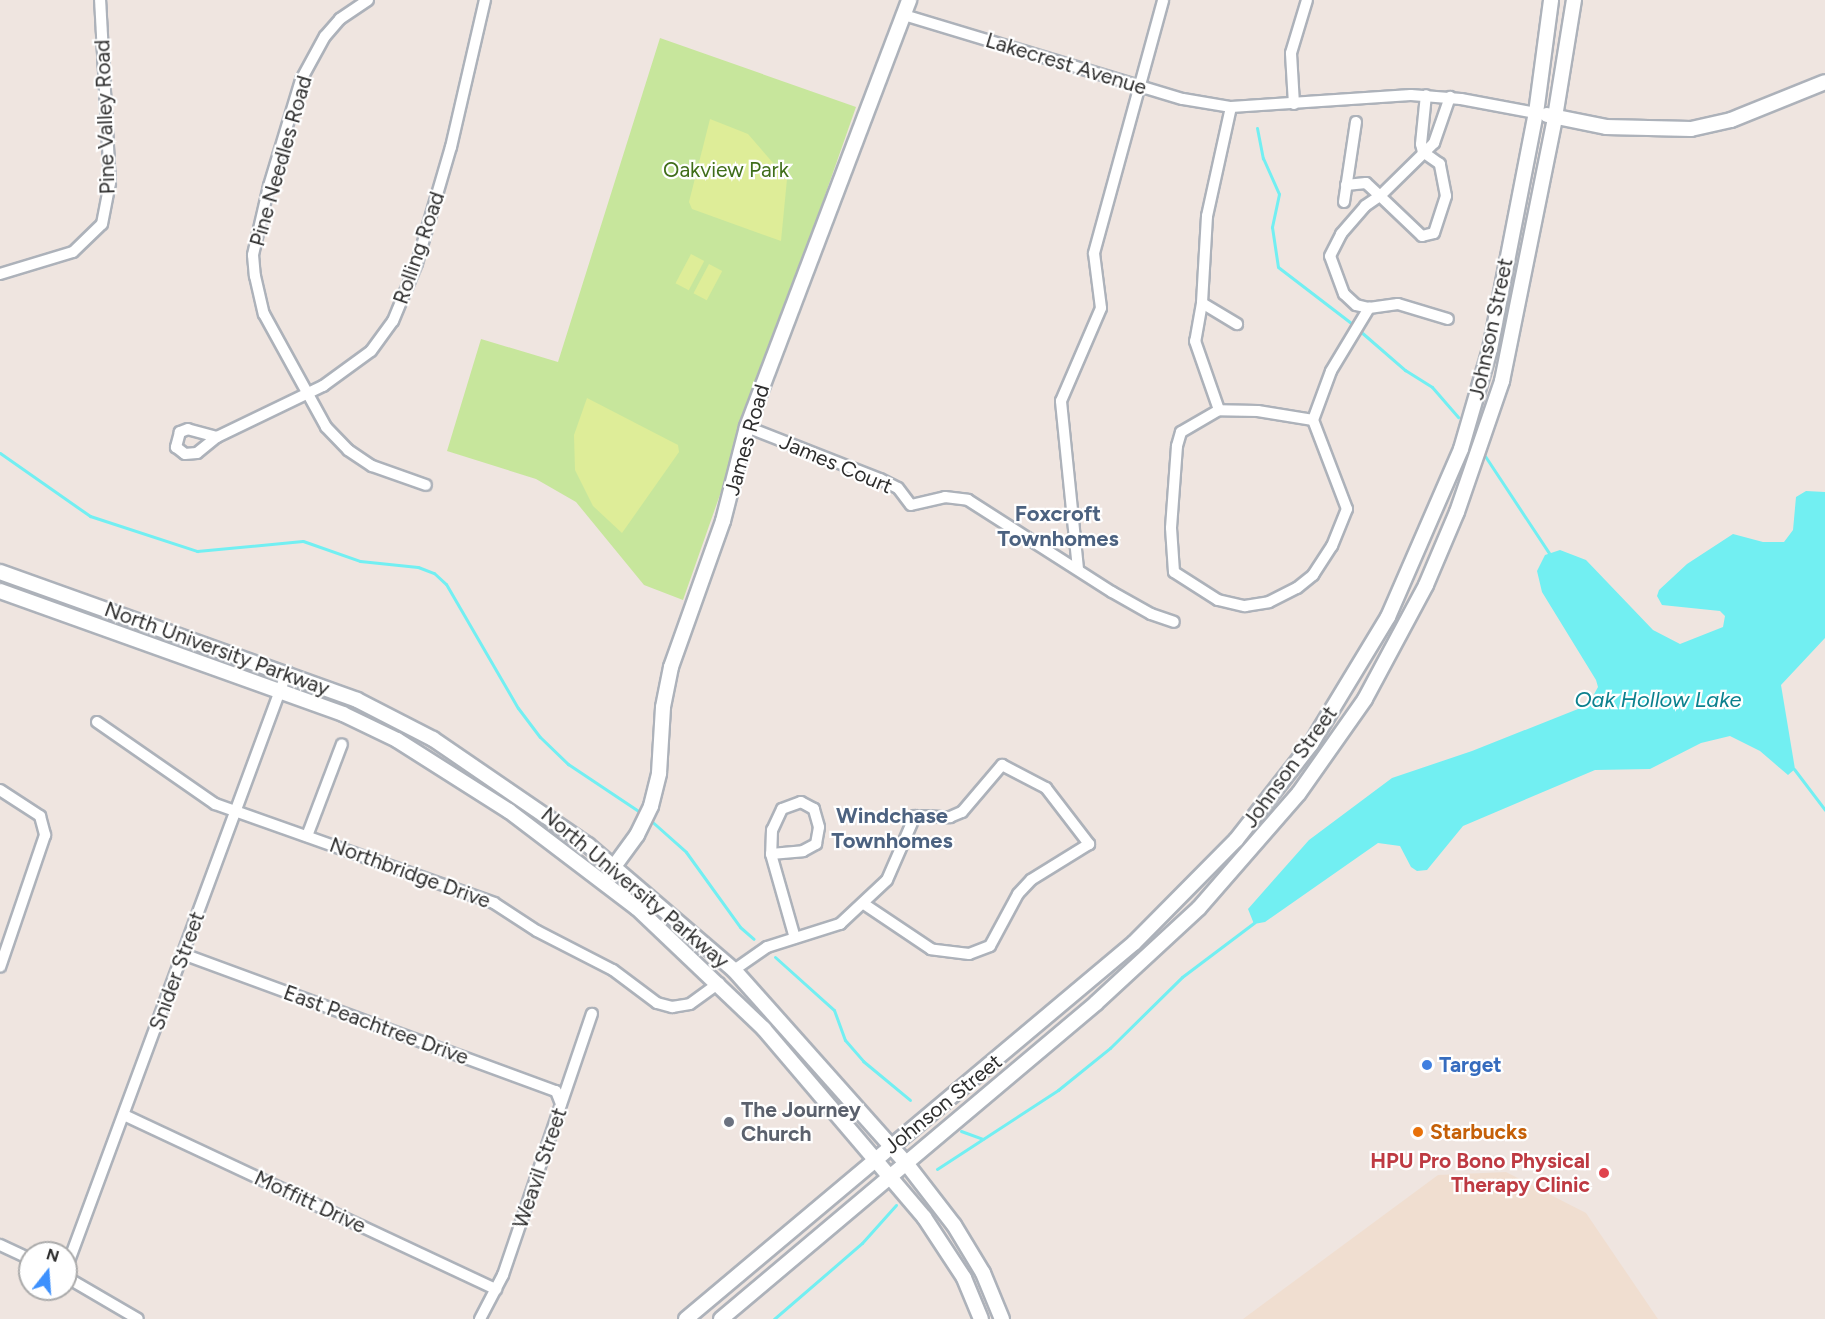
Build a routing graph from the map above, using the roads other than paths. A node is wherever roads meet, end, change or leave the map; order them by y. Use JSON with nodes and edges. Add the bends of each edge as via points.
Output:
{"nodes":[{"id":1,"x":100,"y":0,"type":"edge"},
{"id":2,"x":368,"y":0,"type":"edge"},
{"id":3,"x":485,"y":0,"type":"edge"},
{"id":4,"x":909,"y":0,"type":"edge"},
{"id":5,"x":1163,"y":0,"type":"edge"},
{"id":6,"x":1307,"y":0,"type":"edge"},
{"id":7,"x":1551,"y":0,"type":"edge"},
{"id":8,"x":1574,"y":0,"type":"edge"},
{"id":9,"x":904,"y":15,"type":"junction"},
{"id":10,"x":1825,"y":82,"type":"edge"},
{"id":11,"x":1139,"y":86,"type":"junction"},
{"id":12,"x":1426,"y":95,"type":"junction"},
{"id":13,"x":1450,"y":97,"type":"junction"},
{"id":14,"x":1294,"y":104,"type":"junction"},
{"id":15,"x":1231,"y":107,"type":"junction"},
{"id":16,"x":1536,"y":113,"type":"junction"},
{"id":17,"x":1555,"y":117,"type":"junction"},
{"id":18,"x":1356,"y":122,"type":"dead end"},
{"id":19,"x":1423,"y":152,"type":"junction"},
{"id":20,"x":1346,"y":185,"type":"junction"},
{"id":21,"x":1380,"y":196,"type":"junction"},
{"id":22,"x":1344,"y":202,"type":"dead end"},
{"id":23,"x":0,"y":274,"type":"edge"},
{"id":24,"x":1202,"y":303,"type":"junction"},
{"id":25,"x":1369,"y":308,"type":"junction"},
{"id":26,"x":1448,"y":319,"type":"dead end"},
{"id":27,"x":1237,"y":324,"type":"dead end"},
{"id":28,"x":309,"y":393,"type":"junction"},
{"id":29,"x":1219,"y":410,"type":"junction"},
{"id":30,"x":1313,"y":420,"type":"junction"},
{"id":31,"x":747,"y":427,"type":"junction"},
{"id":32,"x":217,"y":437,"type":"dead end"},
{"id":33,"x":426,"y":485,"type":"dead end"},
{"id":34,"x":1078,"y":569,"type":"junction"},
{"id":35,"x":0,"y":572,"type":"edge"},
{"id":36,"x":0,"y":591,"type":"edge"},
{"id":37,"x":1174,"y":622,"type":"dead end"},
{"id":38,"x":287,"y":672,"type":"junction"},
{"id":39,"x":281,"y":689,"type":"junction"},
{"id":40,"x":97,"y":722,"type":"dead end"},
{"id":41,"x":342,"y":744,"type":"dead end"},
{"id":42,"x":0,"y":790,"type":"edge"},
{"id":43,"x":235,"y":812,"type":"junction"},
{"id":44,"x":307,"y":836,"type":"junction"},
{"id":45,"x":771,"y":854,"type":"junction"},
{"id":46,"x":614,"y":866,"type":"junction"},
{"id":47,"x":603,"y":881,"type":"junction"},
{"id":48,"x":864,"y":904,"type":"junction"},
{"id":49,"x":795,"y":938,"type":"junction"},
{"id":50,"x":183,"y":954,"type":"junction"},
{"id":51,"x":0,"y":967,"type":"edge"},
{"id":52,"x":734,"y":970,"type":"junction"},
{"id":53,"x":718,"y":983,"type":"junction"},
{"id":54,"x":592,"y":1014,"type":"dead end"},
{"id":55,"x":561,"y":1104,"type":"junction"},
{"id":56,"x":124,"y":1115,"type":"junction"},
{"id":57,"x":891,"y":1147,"type":"junction"},
{"id":58,"x":873,"y":1160,"type":"junction"},
{"id":59,"x":906,"y":1163,"type":"junction"},
{"id":60,"x":890,"y":1178,"type":"junction"},
{"id":61,"x":77,"y":1241,"type":"edge"},
{"id":62,"x":0,"y":1245,"type":"edge"},
{"id":63,"x":18,"y":1253,"type":"edge"},
{"id":64,"x":78,"y":1284,"type":"edge"},
{"id":65,"x":496,"y":1289,"type":"junction"},
{"id":66,"x":138,"y":1319,"type":"edge"},
{"id":67,"x":480,"y":1319,"type":"edge"},
{"id":68,"x":686,"y":1319,"type":"edge"},
{"id":69,"x":722,"y":1319,"type":"edge"},
{"id":70,"x":981,"y":1319,"type":"edge"},
{"id":71,"x":1002,"y":1319,"type":"edge"}],
"edges":[{"from":1,"to":23,"type":"street","name":"Pine Valley Road","via":[[110,183],[102,224],[73,252]]},
{"from":2,"to":28,"type":"street","name":"Pine Needles Road","via":[[340,19],[325,36],[301,80],[254,255],[264,314]]},
{"from":3,"to":28,"type":"street","name":"Rolling Road","via":[[454,137],[407,292],[393,321],[371,351]]},
{"from":4,"to":9,"type":"main road","name":"James Road"},
{"from":5,"to":11,"type":"street"},
{"from":6,"to":14,"type":"street","via":[[1291,53]]},
{"from":7,"to":16,"type":"main road","name":"Johnson Street"},
{"from":8,"to":17,"type":"main road","name":"Johnson Street"},
{"from":9,"to":11,"type":"street","name":"Lakecrest Avenue"},
{"from":9,"to":31,"type":"main road","name":"James Road"},
{"from":10,"to":17,"type":"main road","name":"Lakecrest Avenue","via":[[1731,120],[1691,129],[1606,127]]},
{"from":11,"to":15,"type":"street","name":"Lakecrest Avenue"},
{"from":11,"to":34,"type":"street","via":[[1094,253],[1101,308],[1061,401]]},
{"from":12,"to":13,"type":"street","name":"Lakecrest Avenue"},
{"from":12,"to":14,"type":"street","name":"Lakecrest Avenue","via":[[1382,94]]},
{"from":12,"to":19,"type":"street"},
{"from":13,"to":16,"type":"street","name":"Lakecrest Avenue"},
{"from":13,"to":19,"type":"street","via":[[1434,143]]},
{"from":14,"to":15,"type":"street","name":"Lakecrest Avenue"},
{"from":15,"to":24,"type":"street","via":[[1207,216]]},
{"from":16,"to":17,"type":"main road","name":"Lakecrest Avenue"},
{"from":16,"to":57,"type":"main road","name":"Johnson Street","via":[[1490,349],[1461,449],[1403,585],[1355,676],[1275,793],[1197,882],[1095,979]]},
{"from":17,"to":59,"type":"main road","name":"Johnson Street","via":[[1503,378],[1480,455],[1426,585],[1365,699],[1299,793],[1199,908],[1096,1003]]},
{"from":18,"to":20,"type":"street"},
{"from":19,"to":21,"type":"street"},
{"from":19,"to":21,"type":"street","via":[[1440,164],[1445,178],[1444,207],[1434,233],[1422,236]]},
{"from":20,"to":21,"type":"street","via":[[1366,183]]},
{"from":20,"to":22,"type":"street"},
{"from":21,"to":25,"type":"street","via":[[1365,206],[1341,234],[1330,256],[1344,294],[1356,305]]},
{"from":24,"to":27,"type":"street"},
{"from":24,"to":29,"type":"street","via":[[1195,341]]},
{"from":25,"to":26,"type":"street","via":[[1398,304]]},
{"from":25,"to":30,"type":"street","via":[[1331,371]]},
{"from":28,"to":32,"type":"street","name":"Rolling Road"},
{"from":28,"to":33,"type":"street","name":"Pine Needles Road","via":[[326,427],[348,450],[372,466]]},
{"from":29,"to":30,"type":"street","via":[[1258,411]]},
{"from":29,"to":30,"type":"street","via":[[1181,432],[1177,446],[1171,528],[1174,572],[1204,594],[1245,606],[1269,602],[1297,588],[1312,575],[1332,546],[1347,510]]},
{"from":31,"to":34,"type":"street","name":"James Court","via":[[880,479],[898,488],[911,505],[945,497],[968,500]]},
{"from":31,"to":46,"type":"main road","name":"James Road","via":[[723,521],[671,668],[656,790],[642,825]]},
{"from":34,"to":37,"type":"street","name":"James Court","via":[[1145,611]]},
{"from":35,"to":38,"type":"main road","name":"North University Parkway"},
{"from":36,"to":39,"type":"main road","name":"North University Parkway"},
{"from":38,"to":39,"type":"street","name":"Snider Street"},
{"from":38,"to":46,"type":"main road","name":"North University Parkway","via":[[357,700],[433,739],[547,814]]},
{"from":39,"to":43,"type":"street","name":"Snider Street"},
{"from":39,"to":47,"type":"main road","name":"North University Parkway","via":[[397,740],[509,811]]},
{"from":40,"to":43,"type":"street","name":"Northbridge Drive","via":[[216,804]]},
{"from":41,"to":44,"type":"street"},
{"from":42,"to":51,"type":"street","via":[[40,816],[45,835]]},
{"from":43,"to":44,"type":"street","name":"Northbridge Drive"},
{"from":43,"to":50,"type":"street","name":"Snider Street"},
{"from":44,"to":53,"type":"street","name":"Northbridge Drive","via":[[494,903],[537,931],[613,970],[657,1003],[690,1004]]},
{"from":45,"to":45,"type":"street","via":[[772,830],[782,809],[801,802],[814,809],[819,827],[816,844],[803,851]]},
{"from":45,"to":49,"type":"street"},
{"from":46,"to":47,"type":"main road","name":"James Road"},
{"from":46,"to":52,"type":"main road","name":"North University Parkway"},
{"from":47,"to":53,"type":"main road","name":"North University Parkway"},
{"from":48,"to":48,"type":"street","via":[[887,880],[915,816],[950,817],[963,812],[1002,765],[1046,788],[1089,844],[1031,880],[1018,894],[990,946],[969,954],[931,949]]},
{"from":48,"to":49,"type":"street","via":[[840,924]]},
{"from":49,"to":52,"type":"street","via":[[767,947]]},
{"from":50,"to":55,"type":"street","name":"East Peachtree Drive","via":[[556,1091]]},
{"from":50,"to":56,"type":"street","name":"Snider Street"},
{"from":52,"to":57,"type":"main road","name":"North University Parkway"},
{"from":53,"to":58,"type":"main road","name":"North University Parkway","via":[[806,1075]]},
{"from":54,"to":55,"type":"street","name":"Weavil Street"},
{"from":55,"to":65,"type":"street","name":"Weavil Street"},
{"from":56,"to":61,"type":"street","name":"Snider Street"},
{"from":56,"to":65,"type":"street","name":"Moffitt Drive"},
{"from":57,"to":58,"type":"main road","name":"Johnson Street"},
{"from":57,"to":59,"type":"main road","name":"North University Parkway"},
{"from":58,"to":60,"type":"main road","name":"North University Parkway"},
{"from":58,"to":68,"type":"main road","name":"Johnson Street"},
{"from":59,"to":60,"type":"main road","name":"Johnson Street"},
{"from":59,"to":71,"type":"main road","name":"North University Parkway","via":[[954,1225],[983,1274]]},
{"from":60,"to":69,"type":"main road","name":"Johnson Street"},
{"from":60,"to":70,"type":"main road","name":"North University Parkway","via":[[948,1251]]},
{"from":62,"to":63,"type":"street"},
{"from":64,"to":66,"type":"street"},
{"from":65,"to":67,"type":"street","name":"Weavil Street"}]}
